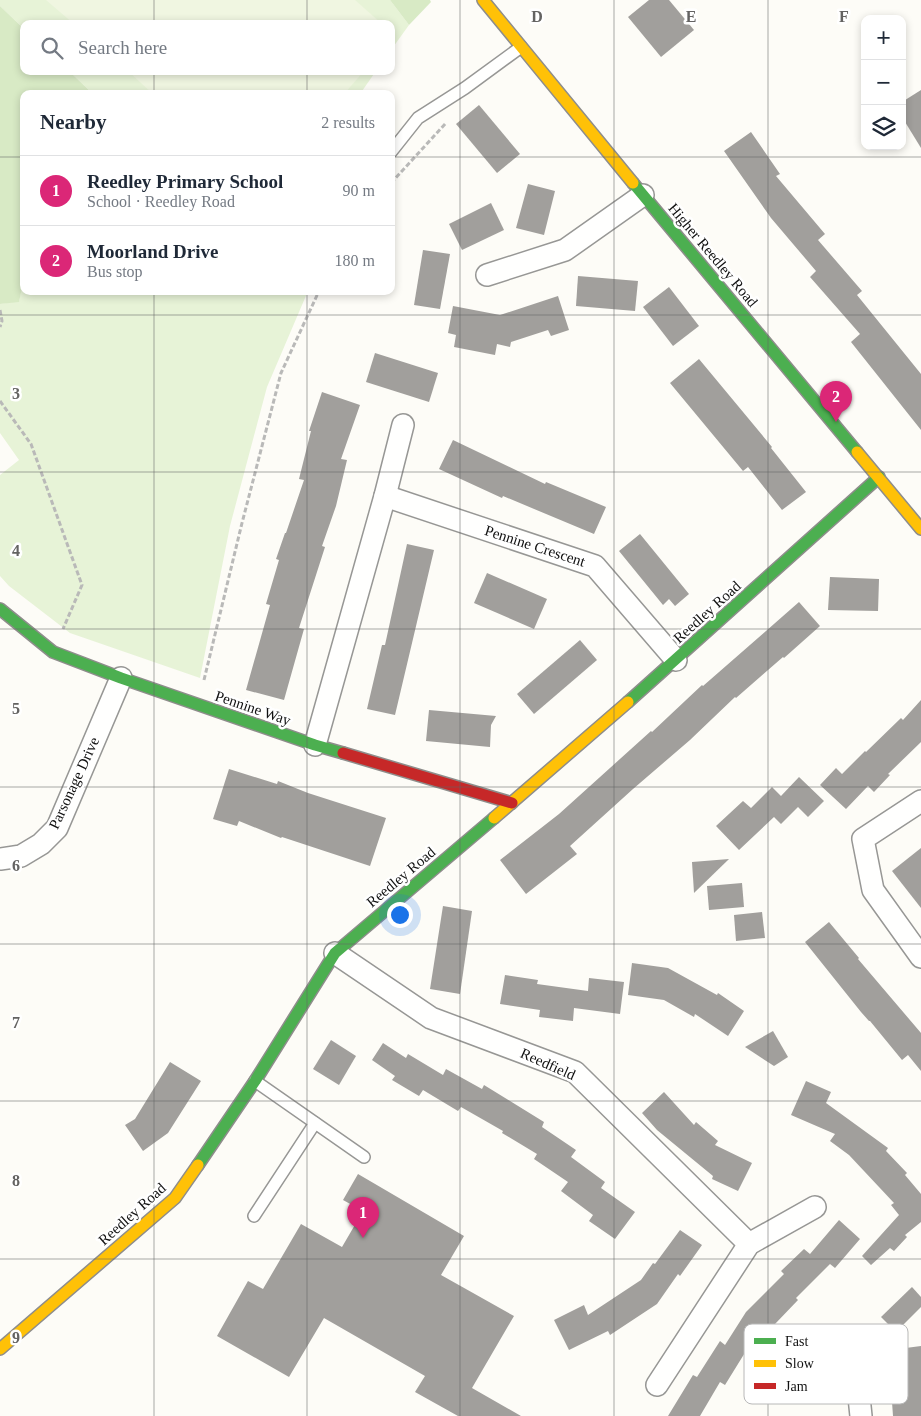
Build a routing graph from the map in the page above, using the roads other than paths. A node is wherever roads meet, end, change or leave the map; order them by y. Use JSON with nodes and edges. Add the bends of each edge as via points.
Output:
{"nodes":[{"id":1,"x":482,"y":0,"type":"edge"},
{"id":2,"x":521,"y":47,"type":"junction"},
{"id":3,"x":395,"y":147,"type":"edge"},
{"id":4,"x":643,"y":195,"type":"junction"},
{"id":5,"x":487,"y":275,"type":"dead end"},
{"id":6,"x":403,"y":425,"type":"dead end"},
{"id":7,"x":879,"y":477,"type":"junction"},
{"id":8,"x":385,"y":496,"type":"junction"},
{"id":9,"x":921,"y":529,"type":"edge"},
{"id":10,"x":0,"y":609,"type":"edge"},
{"id":11,"x":676,"y":660,"type":"junction"},
{"id":12,"x":121,"y":678,"type":"junction"},
{"id":13,"x":315,"y":745,"type":"junction"},
{"id":14,"x":921,"y":801,"type":"edge"},
{"id":15,"x":512,"y":803,"type":"junction"},
{"id":16,"x":0,"y":859,"type":"edge"},
{"id":17,"x":335,"y":954,"type":"junction"},
{"id":18,"x":921,"y":958,"type":"edge"},
{"id":19,"x":255,"y":1081,"type":"junction"},
{"id":20,"x":315,"y":1123,"type":"junction"},
{"id":21,"x":364,"y":1157,"type":"dead end"},
{"id":22,"x":815,"y":1207,"type":"dead end"},
{"id":23,"x":254,"y":1216,"type":"dead end"},
{"id":24,"x":749,"y":1244,"type":"junction"},
{"id":25,"x":0,"y":1349,"type":"edge"},
{"id":26,"x":657,"y":1385,"type":"dead end"}],
"edges":[{"from":1,"to":2,"type":"street","name":"Higher Reedley Road"},
{"from":2,"to":3,"type":"lane","via":[[418,118]]},
{"from":2,"to":4,"type":"street","name":"Higher Reedley Road"},
{"from":4,"to":5,"type":"street","via":[[566,250]]},
{"from":4,"to":7,"type":"street","name":"Higher Reedley Road"},
{"from":6,"to":8,"type":"street"},
{"from":7,"to":9,"type":"street","name":"Higher Reedley Road"},
{"from":7,"to":11,"type":"street","name":"Reedley Road"},
{"from":8,"to":11,"type":"street","name":"Pennine Crescent","via":[[595,566]]},
{"from":8,"to":13,"type":"street"},
{"from":10,"to":12,"type":"street","name":"Pennine Way","via":[[53,652]]},
{"from":11,"to":15,"type":"street","name":"Reedley Road"},
{"from":12,"to":13,"type":"street","name":"Pennine Way"},
{"from":12,"to":16,"type":"street","name":"Parsonage Drive","via":[[57,828],[41,844],[21,856]]},
{"from":13,"to":15,"type":"street","name":"Pennine Way"},
{"from":14,"to":18,"type":"street","via":[[863,839],[873,890]]},
{"from":15,"to":17,"type":"street","name":"Reedley Road"},
{"from":17,"to":19,"type":"street","name":"Reedley Road"},
{"from":17,"to":24,"type":"street","name":"Reedfield","via":[[431,1018],[575,1072]]},
{"from":19,"to":20,"type":"lane"},
{"from":19,"to":25,"type":"street","name":"Reedley Road","via":[[175,1198]]},
{"from":20,"to":21,"type":"lane"},
{"from":20,"to":23,"type":"lane"},
{"from":22,"to":24,"type":"street"},
{"from":24,"to":26,"type":"street"}]}
